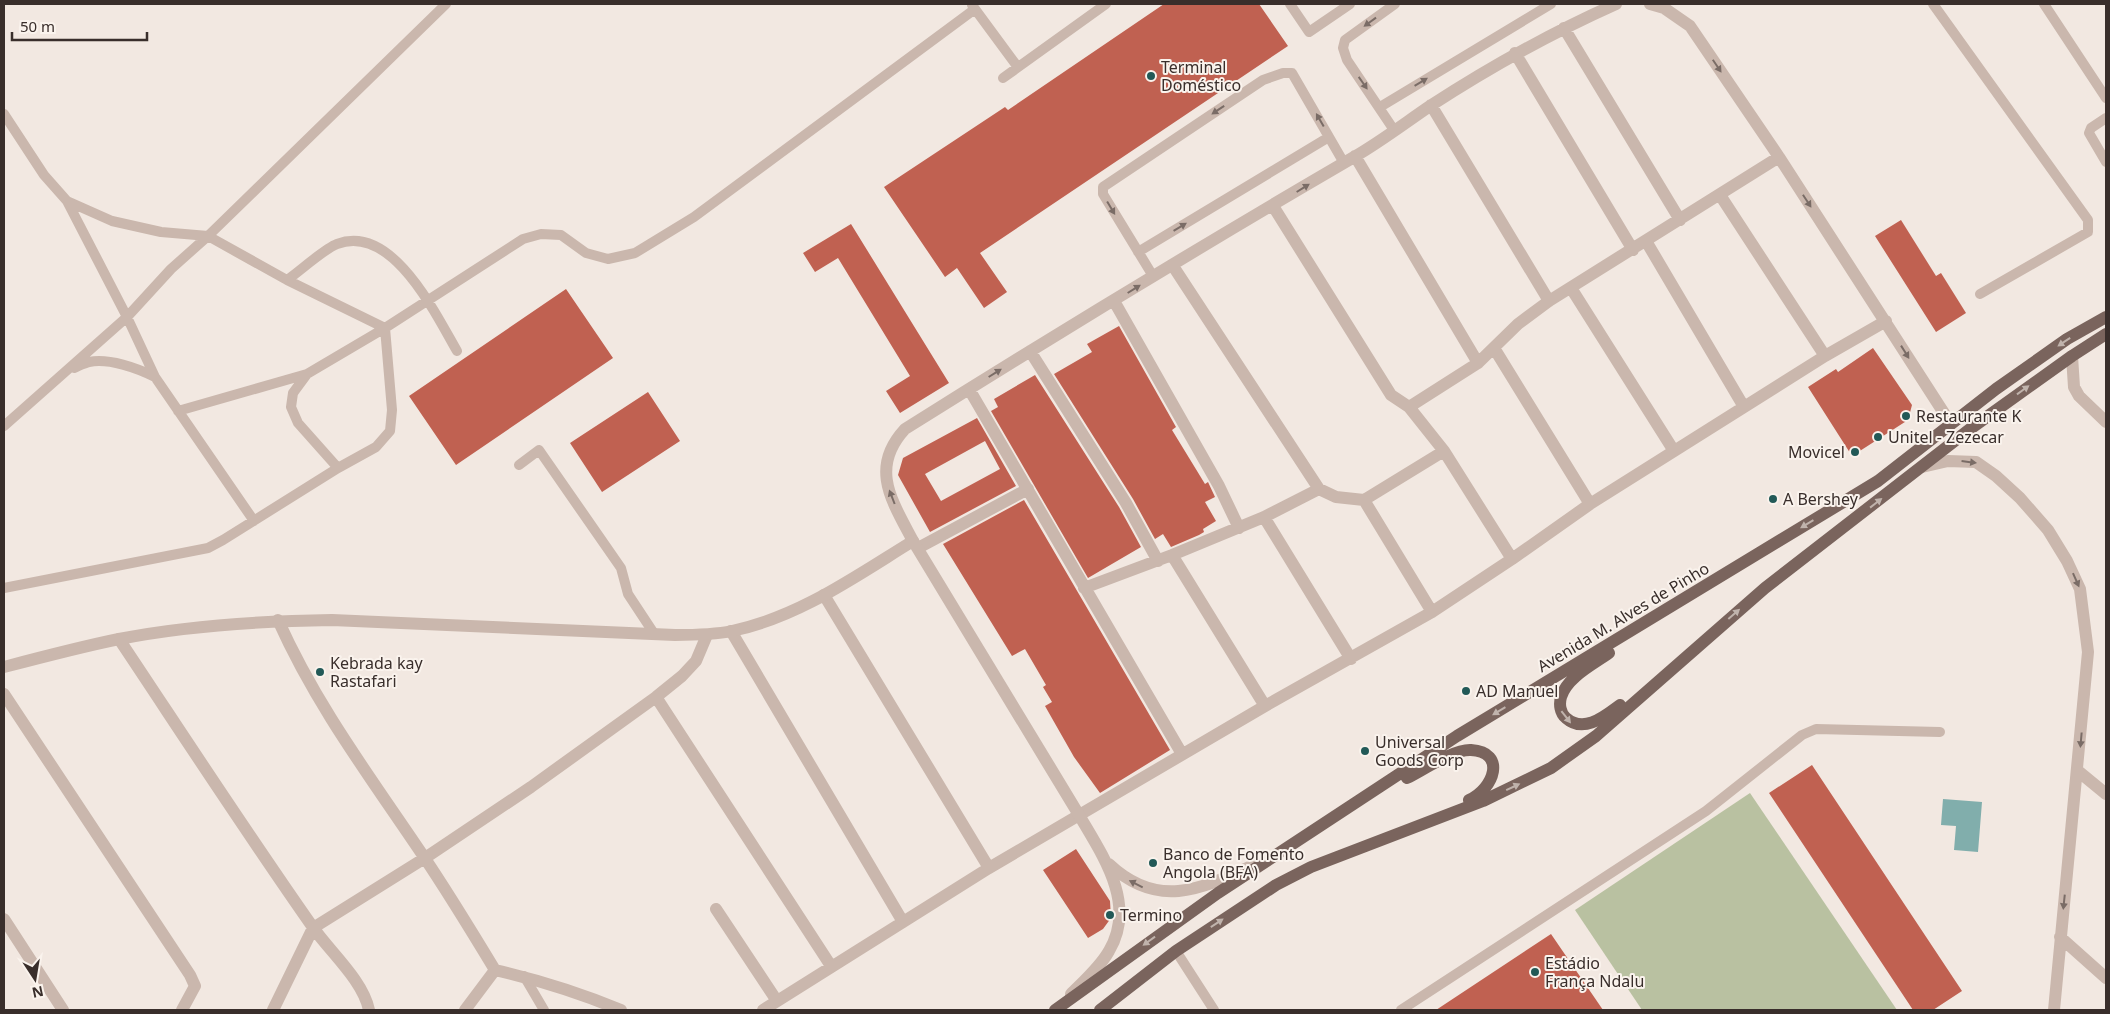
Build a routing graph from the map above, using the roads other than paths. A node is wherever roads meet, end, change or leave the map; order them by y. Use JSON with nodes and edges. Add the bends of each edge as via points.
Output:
{"nodes":[{"id":1,"x":446,"y":4,"type":"edge"},
{"id":2,"x":1106,"y":4,"type":"edge"},
{"id":3,"x":1290,"y":4,"type":"edge"},
{"id":4,"x":1350,"y":4,"type":"edge"},
{"id":5,"x":1395,"y":4,"type":"edge"},
{"id":6,"x":1551,"y":4,"type":"edge"},
{"id":7,"x":1616,"y":4,"type":"edge"},
{"id":8,"x":1650,"y":4,"type":"edge"},
{"id":9,"x":1932,"y":4,"type":"edge"},
{"id":10,"x":2044,"y":4,"type":"edge"},
{"id":11,"x":973,"y":7,"type":"edge"},
{"id":12,"x":1564,"y":28,"type":"junction"},
{"id":13,"x":1516,"y":53,"type":"junction"},
{"id":14,"x":1017,"y":66,"type":"junction"},
{"id":15,"x":1003,"y":78,"type":"dead end"},
{"id":16,"x":2106,"y":98,"type":"edge"},
{"id":17,"x":1431,"y":105,"type":"junction"},
{"id":18,"x":1380,"y":107,"type":"junction"},
{"id":19,"x":4,"y":114,"type":"edge"},
{"id":20,"x":2106,"y":118,"type":"edge"},
{"id":21,"x":1394,"y":130,"type":"junction"},
{"id":22,"x":1329,"y":137,"type":"junction"},
{"id":23,"x":1778,"y":157,"type":"junction"},
{"id":24,"x":1350,"y":160,"type":"junction"},
{"id":25,"x":2106,"y":162,"type":"edge"},
{"id":26,"x":1720,"y":195,"type":"junction"},
{"id":27,"x":67,"y":201,"type":"junction"},
{"id":28,"x":1273,"y":206,"type":"junction"},
{"id":29,"x":1680,"y":220,"type":"junction"},
{"id":30,"x":208,"y":236,"type":"junction"},
{"id":31,"x":1646,"y":241,"type":"junction"},
{"id":32,"x":1633,"y":250,"type":"junction"},
{"id":33,"x":1138,"y":252,"type":"junction"},
{"id":34,"x":1172,"y":266,"type":"junction"},
{"id":35,"x":1153,"y":276,"type":"junction"},
{"id":36,"x":287,"y":280,"type":"junction"},
{"id":37,"x":1571,"y":288,"type":"junction"},
{"id":38,"x":1980,"y":294,"type":"dead end"},
{"id":39,"x":428,"y":301,"type":"junction"},
{"id":40,"x":1114,"y":301,"type":"junction"},
{"id":41,"x":1549,"y":301,"type":"junction"},
{"id":42,"x":127,"y":317,"type":"junction"},
{"id":43,"x":2106,"y":317,"type":"edge"},
{"id":44,"x":1886,"y":322,"type":"junction"},
{"id":45,"x":385,"y":328,"type":"junction"},
{"id":46,"x":2106,"y":334,"type":"edge"},
{"id":47,"x":1494,"y":348,"type":"junction"},
{"id":48,"x":457,"y":351,"type":"dead end"},
{"id":49,"x":1030,"y":351,"type":"junction"},
{"id":50,"x":1825,"y":356,"type":"junction"},
{"id":51,"x":2072,"y":356,"type":"junction"},
{"id":52,"x":1478,"y":363,"type":"junction"},
{"id":53,"x":66,"y":372,"type":"junction"},
{"id":54,"x":307,"y":374,"type":"junction"},
{"id":55,"x":155,"y":376,"type":"junction"},
{"id":56,"x":969,"y":389,"type":"junction"},
{"id":57,"x":1409,"y":407,"type":"junction"},
{"id":58,"x":1744,"y":407,"type":"junction"},
{"id":59,"x":178,"y":410,"type":"junction"},
{"id":60,"x":2106,"y":422,"type":"edge"},
{"id":61,"x":1951,"y":424,"type":"junction"},
{"id":62,"x":4,"y":426,"type":"edge"},
{"id":63,"x":1444,"y":451,"type":"junction"},
{"id":64,"x":1674,"y":451,"type":"junction"},
{"id":65,"x":519,"y":465,"type":"dead end"},
{"id":66,"x":1922,"y":467,"type":"junction"},
{"id":67,"x":338,"y":468,"type":"junction"},
{"id":68,"x":1028,"y":489,"type":"junction"},
{"id":69,"x":1319,"y":489,"type":"junction"},
{"id":70,"x":1364,"y":500,"type":"junction"},
{"id":71,"x":1590,"y":504,"type":"junction"},
{"id":72,"x":1264,"y":518,"type":"junction"},
{"id":73,"x":254,"y":521,"type":"junction"},
{"id":74,"x":1239,"y":528,"type":"junction"},
{"id":75,"x":915,"y":545,"type":"junction"},
{"id":76,"x":1172,"y":555,"type":"junction"},
{"id":77,"x":1512,"y":559,"type":"junction"},
{"id":78,"x":1158,"y":561,"type":"junction"},
{"id":79,"x":4,"y":588,"type":"edge"},
{"id":80,"x":1084,"y":588,"type":"junction"},
{"id":81,"x":824,"y":594,"type":"junction"},
{"id":82,"x":1676,"y":604,"type":"junction"},
{"id":83,"x":1432,"y":612,"type":"junction"},
{"id":84,"x":278,"y":620,"type":"junction"},
{"id":85,"x":731,"y":631,"type":"junction"},
{"id":86,"x":655,"y":635,"type":"junction"},
{"id":87,"x":708,"y":635,"type":"junction"},
{"id":88,"x":118,"y":639,"type":"junction"},
{"id":89,"x":1697,"y":646,"type":"junction"},
{"id":90,"x":1351,"y":659,"type":"junction"},
{"id":91,"x":4,"y":667,"type":"edge"},
{"id":92,"x":4,"y":694,"type":"edge"},
{"id":93,"x":656,"y":697,"type":"junction"},
{"id":94,"x":1266,"y":706,"type":"junction"},
{"id":95,"x":1940,"y":732,"type":"dead end"},
{"id":96,"x":1182,"y":754,"type":"junction"},
{"id":97,"x":2078,"y":771,"type":"junction"},
{"id":98,"x":2106,"y":794,"type":"edge"},
{"id":99,"x":1348,"y":810,"type":"junction"},
{"id":100,"x":1079,"y":815,"type":"junction"},
{"id":101,"x":1371,"y":844,"type":"junction"},
{"id":102,"x":1281,"y":852,"type":"junction"},
{"id":103,"x":425,"y":858,"type":"junction"},
{"id":104,"x":1106,"y":861,"type":"junction"},
{"id":105,"x":989,"y":868,"type":"junction"},
{"id":106,"x":716,"y":909,"type":"dead end"},
{"id":107,"x":4,"y":919,"type":"edge"},
{"id":108,"x":903,"y":922,"type":"junction"},
{"id":109,"x":313,"y":928,"type":"junction"},
{"id":110,"x":2060,"y":937,"type":"junction"},
{"id":111,"x":1176,"y":951,"type":"junction"},
{"id":112,"x":831,"y":966,"type":"junction"},
{"id":113,"x":496,"y":970,"type":"junction"},
{"id":114,"x":524,"y":976,"type":"junction"},
{"id":115,"x":2106,"y":978,"type":"edge"},
{"id":116,"x":771,"y":1007,"type":"edge"},
{"id":117,"x":63,"y":1010,"type":"edge"},
{"id":118,"x":182,"y":1010,"type":"edge"},
{"id":119,"x":273,"y":1010,"type":"edge"},
{"id":120,"x":369,"y":1010,"type":"edge"},
{"id":121,"x":465,"y":1010,"type":"edge"},
{"id":122,"x":544,"y":1010,"type":"edge"},
{"id":123,"x":621,"y":1010,"type":"edge"},
{"id":124,"x":1055,"y":1010,"type":"edge"},
{"id":125,"x":1100,"y":1010,"type":"edge"},
{"id":126,"x":1214,"y":1010,"type":"edge"},
{"id":127,"x":1401,"y":1010,"type":"edge"},
{"id":128,"x":2054,"y":1010,"type":"edge"}],
"edges":[{"from":1,"to":30,"type":"lane"},
{"from":2,"to":14,"type":"lane"},
{"from":3,"to":4,"type":"lane","via":[[1309,32]]},
{"from":5,"to":18,"type":"lane","one_way":true,"via":[[1343,43],[1347,60]]},
{"from":18,"to":6,"type":"lane","one_way":true},
{"from":7,"to":12,"type":"street"},
{"from":8,"to":23,"type":"street","one_way":true,"via":[[1664,8],[1690,26]]},
{"from":9,"to":38,"type":"lane","via":[[2088,220],[2088,232]]},
{"from":10,"to":16,"type":"lane"},
{"from":11,"to":14,"type":"lane"},
{"from":11,"to":39,"type":"lane","via":[[694,217],[635,253],[608,259],[586,253],[561,235],[541,234],[523,239]]},
{"from":12,"to":13,"type":"street"},
{"from":12,"to":29,"type":"street"},
{"from":13,"to":17,"type":"street"},
{"from":13,"to":32,"type":"street"},
{"from":14,"to":15,"type":"lane"},
{"from":17,"to":21,"type":"street"},
{"from":17,"to":41,"type":"street"},
{"from":18,"to":21,"type":"lane"},
{"from":19,"to":27,"type":"lane","via":[[44,175]]},
{"from":20,"to":25,"type":"lane","via":[[2089,133]]},
{"from":21,"to":24,"type":"street"},
{"from":22,"to":24,"type":"lane"},
{"from":33,"to":22,"type":"lane","one_way":true},
{"from":22,"to":33,"type":"lane","one_way":true,"via":[[1292,73],[1263,80],[1103,186],[1103,194]]},
{"from":23,"to":26,"type":"street"},
{"from":23,"to":44,"type":"street","one_way":true},
{"from":28,"to":24,"type":"street","one_way":true},
{"from":24,"to":52,"type":"street"},
{"from":26,"to":29,"type":"street"},
{"from":26,"to":50,"type":"street"},
{"from":27,"to":30,"type":"lane","via":[[112,221],[161,232]]},
{"from":27,"to":42,"type":"lane"},
{"from":28,"to":34,"type":"street"},
{"from":28,"to":57,"type":"street","via":[[1391,396]]},
{"from":29,"to":31,"type":"street"},
{"from":30,"to":36,"type":"lane"},
{"from":30,"to":42,"type":"lane","via":[[171,268]]},
{"from":31,"to":32,"type":"street"},
{"from":31,"to":58,"type":"street"},
{"from":32,"to":37,"type":"street"},
{"from":33,"to":35,"type":"lane"},
{"from":34,"to":35,"type":"street"},
{"from":34,"to":69,"type":"street"},
{"from":40,"to":35,"type":"street","one_way":true},
{"from":36,"to":39,"type":"lane","via":[[336,244],[358,240],[382,249],[394,259]]},
{"from":36,"to":45,"type":"lane"},
{"from":37,"to":41,"type":"street"},
{"from":37,"to":64,"type":"street"},
{"from":39,"to":45,"type":"lane"},
{"from":39,"to":48,"type":"lane"},
{"from":40,"to":49,"type":"street"},
{"from":40,"to":74,"type":"street","via":[[1219,486]]},
{"from":41,"to":47,"type":"street","via":[[1518,324]]},
{"from":42,"to":53,"type":"lane"},
{"from":42,"to":55,"type":"lane"},
{"from":43,"to":61,"type":"main road","name":"Avenida M. Alves de Pinho","one_way":true,"via":[[2067,339]]},
{"from":44,"to":50,"type":"street"},
{"from":44,"to":61,"type":"street","one_way":true},
{"from":45,"to":54,"type":"lane"},
{"from":45,"to":67,"type":"lane","via":[[392,410],[390,432],[376,448]]},
{"from":46,"to":51,"type":"main road"},
{"from":47,"to":52,"type":"street"},
{"from":47,"to":71,"type":"street"},
{"from":56,"to":49,"type":"street","one_way":true},
{"from":49,"to":78,"type":"street"},
{"from":50,"to":58,"type":"street"},
{"from":51,"to":60,"type":"street","via":[[2074,387]]},
{"from":66,"to":51,"type":"main road","one_way":true},
{"from":52,"to":57,"type":"street"},
{"from":53,"to":55,"type":"lane","via":[[90,362],[134,367]]},
{"from":53,"to":62,"type":"lane"},
{"from":54,"to":59,"type":"lane"},
{"from":54,"to":67,"type":"lane","via":[[294,393],[291,407],[298,424]]},
{"from":55,"to":59,"type":"lane"},
{"from":56,"to":68,"type":"street"},
{"from":75,"to":56,"type":"street","one_way":true,"via":[[886,480],[890,452],[906,429]]},
{"from":57,"to":63,"type":"street"},
{"from":58,"to":64,"type":"street"},
{"from":59,"to":73,"type":"lane"},
{"from":61,"to":82,"type":"main road","name":"Avenida M. Alves de Pinho","one_way":true,"via":[[1878,481]]},
{"from":63,"to":70,"type":"street"},
{"from":63,"to":77,"type":"street"},
{"from":64,"to":71,"type":"street"},
{"from":65,"to":86,"type":"lane","via":[[539,450],[621,568],[628,594]]},
{"from":89,"to":66,"type":"main road","one_way":true,"via":[[1765,588]]},
{"from":66,"to":97,"type":"street","one_way":true,"via":[[1948,461],[1976,462],[2020,498],[2048,530],[2068,561],[2080,589],[2088,652]]},
{"from":67,"to":73,"type":"lane"},
{"from":68,"to":75,"type":"street"},
{"from":68,"to":80,"type":"street"},
{"from":69,"to":70,"type":"street","via":[[1336,497]]},
{"from":69,"to":72,"type":"street"},
{"from":70,"to":83,"type":"street"},
{"from":71,"to":77,"type":"street"},
{"from":72,"to":74,"type":"street"},
{"from":72,"to":90,"type":"street"},
{"from":73,"to":79,"type":"lane","via":[[208,548]]},
{"from":74,"to":76,"type":"street"},
{"from":75,"to":81,"type":"street"},
{"from":75,"to":100,"type":"street"},
{"from":76,"to":78,"type":"street"},
{"from":76,"to":94,"type":"street"},
{"from":77,"to":83,"type":"street"},
{"from":78,"to":80,"type":"street"},
{"from":80,"to":96,"type":"street"},
{"from":81,"to":85,"type":"street","via":[[789,612]]},
{"from":81,"to":105,"type":"street"},
{"from":82,"to":89,"type":"main road","one_way":true,"via":[[1575,678],[1561,696],[1563,716],[1572,724],[1584,725],[1597,720]]},
{"from":82,"to":99,"type":"main road","name":"Avenida M. Alves de Pinho","one_way":true,"via":[[1457,736]]},
{"from":83,"to":90,"type":"street"},
{"from":84,"to":86,"type":"street"},
{"from":84,"to":88,"type":"street","via":[[219,624]]},
{"from":84,"to":103,"type":"street","via":[[309,684]]},
{"from":85,"to":87,"type":"street"},
{"from":85,"to":108,"type":"street"},
{"from":86,"to":87,"type":"street"},
{"from":87,"to":93,"type":"street","via":[[696,660]]},
{"from":88,"to":91,"type":"street"},
{"from":88,"to":109,"type":"street"},
{"from":101,"to":89,"type":"main road","one_way":true,"via":[[1484,801],[1551,768],[1596,736]]},
{"from":90,"to":94,"type":"street"},
{"from":92,"to":118,"type":"street","via":[[190,975],[195,986]]},
{"from":93,"to":103,"type":"street"},
{"from":93,"to":112,"type":"street"},
{"from":94,"to":96,"type":"street"},
{"from":95,"to":127,"type":"lane","via":[[1816,729],[1802,735],[1706,811]]},
{"from":96,"to":100,"type":"street"},
{"from":97,"to":98,"type":"street"},
{"from":97,"to":110,"type":"street","one_way":true},
{"from":99,"to":101,"type":"main road","via":[[1458,752],[1481,752],[1489,758],[1493,775],[1476,797]]},
{"from":99,"to":102,"type":"main road","name":"Avenida M. Alves de Pinho"},
{"from":100,"to":104,"type":"street"},
{"from":100,"to":105,"type":"street"},
{"from":111,"to":101,"type":"main road","one_way":true,"via":[[1276,885]]},
{"from":102,"to":104,"type":"street","one_way":true,"via":[[1212,882],[1166,892],[1145,888],[1124,877]]},
{"from":102,"to":124,"type":"main road","name":"Avenida M. Alves de Pinho","one_way":true,"via":[[1169,927]]},
{"from":103,"to":109,"type":"street"},
{"from":103,"to":113,"type":"street"},
{"from":104,"to":124,"type":"street","via":[[1118,892],[1120,912],[1117,931],[1110,950],[1098,967]]},
{"from":105,"to":108,"type":"street"},
{"from":106,"to":116,"type":"street"},
{"from":107,"to":117,"type":"street"},
{"from":108,"to":112,"type":"street"},
{"from":109,"to":119,"type":"street"},
{"from":109,"to":120,"type":"street","via":[[360,988]]},
{"from":110,"to":115,"type":"street"},
{"from":110,"to":128,"type":"street"},
{"from":111,"to":125,"type":"main road"},
{"from":111,"to":126,"type":"lane"},
{"from":112,"to":116,"type":"street"},
{"from":113,"to":114,"type":"street"},
{"from":113,"to":121,"type":"street"},
{"from":114,"to":122,"type":"lane"},
{"from":114,"to":123,"type":"street"}]}
